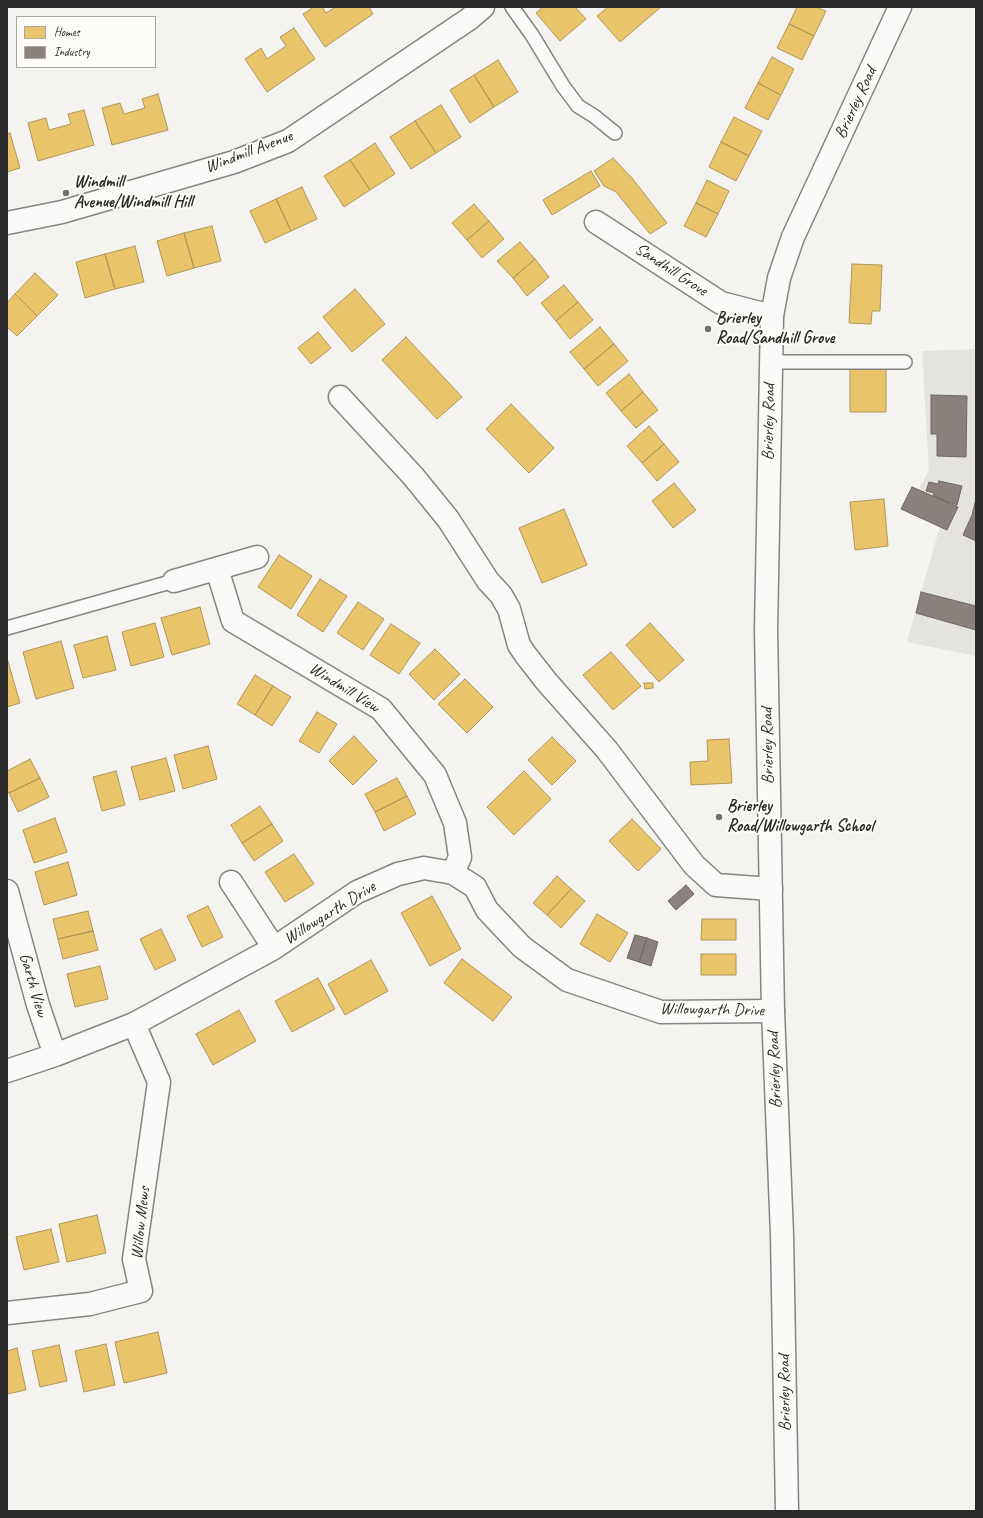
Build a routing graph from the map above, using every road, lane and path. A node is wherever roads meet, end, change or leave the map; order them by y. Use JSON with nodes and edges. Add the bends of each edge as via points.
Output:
{"nodes":[{"id":1,"x":483,"y":7,"type":"edge"},
{"id":2,"x":512,"y":7,"type":"edge"},
{"id":3,"x":900,"y":7,"type":"edge"},
{"id":4,"x":615,"y":133,"type":"dead end"},
{"id":5,"x":596,"y":222,"type":"dead end"},
{"id":6,"x":7,"y":223,"type":"edge"},
{"id":7,"x":772,"y":316,"type":"junction"},
{"id":8,"x":770,"y":362,"type":"junction"},
{"id":9,"x":904,"y":362,"type":"dead end"},
{"id":10,"x":340,"y":397,"type":"dead end"},
{"id":11,"x":257,"y":557,"type":"dead end"},
{"id":12,"x":217,"y":569,"type":"junction"},
{"id":13,"x":174,"y":581,"type":"joint"},
{"id":14,"x":7,"y":628,"type":"edge"},
{"id":15,"x":453,"y":872,"type":"junction"},
{"id":16,"x":231,"y":882,"type":"dead end"},
{"id":17,"x":771,"y":889,"type":"junction"},
{"id":18,"x":7,"y":892,"type":"edge"},
{"id":19,"x":274,"y":948,"type":"junction"},
{"id":20,"x":773,"y":1011,"type":"junction"},
{"id":21,"x":134,"y":1024,"type":"junction"},
{"id":22,"x":54,"y":1055,"type":"junction"},
{"id":23,"x":7,"y":1071,"type":"edge"},
{"id":24,"x":7,"y":1313,"type":"edge"},
{"id":25,"x":787,"y":1511,"type":"edge"}],
"edges":[{"from":1,"to":6,"type":"street","name":"Windmill Avenue","via":[[288,141],[234,162],[62,212]]},
{"from":2,"to":4,"type":"lane","via":[[578,106]]},
{"from":3,"to":7,"type":"street","name":"Brierley Road","via":[[792,237],[779,278]]},
{"from":5,"to":7,"type":"street","name":"Sandhill Grove","via":[[721,303]]},
{"from":7,"to":8,"type":"street","name":"Brierley Road"},
{"from":8,"to":9,"type":"lane"},
{"from":8,"to":17,"type":"street","name":"Brierley Road","via":[[766,630]]},
{"from":10,"to":17,"type":"street","via":[[413,476],[448,519],[509,609],[519,645],[525,654],[607,750],[694,865],[716,885]]},
{"from":11,"to":12,"type":"street"},
{"from":12,"to":13,"type":"street"},
{"from":12,"to":15,"type":"street","name":"Windmill View","via":[[233,621],[381,709],[435,775],[455,823],[460,857]]},
{"from":13,"to":14,"type":"lane"},
{"from":15,"to":19,"type":"street","name":"Willowgarth Drive","via":[[424,868],[398,874],[357,892]]},
{"from":15,"to":20,"type":"street","name":"Willowgarth Drive","via":[[475,887],[487,910],[522,947],[567,980],[661,1012]]},
{"from":16,"to":19,"type":"street"},
{"from":17,"to":20,"type":"street","name":"Brierley Road"},
{"from":18,"to":22,"type":"street","name":"Garth View"},
{"from":19,"to":21,"type":"street","name":"Willowgarth Drive"},
{"from":20,"to":25,"type":"street","name":"Brierley Road","via":[[782,1235]]},
{"from":21,"to":22,"type":"street","name":"Willowgarth Drive"},
{"from":21,"to":24,"type":"street","name":"Willow Mews","via":[[159,1082],[134,1259],[141,1291],[90,1304]]},
{"from":22,"to":23,"type":"street","name":"Willowgarth Drive"}]}
